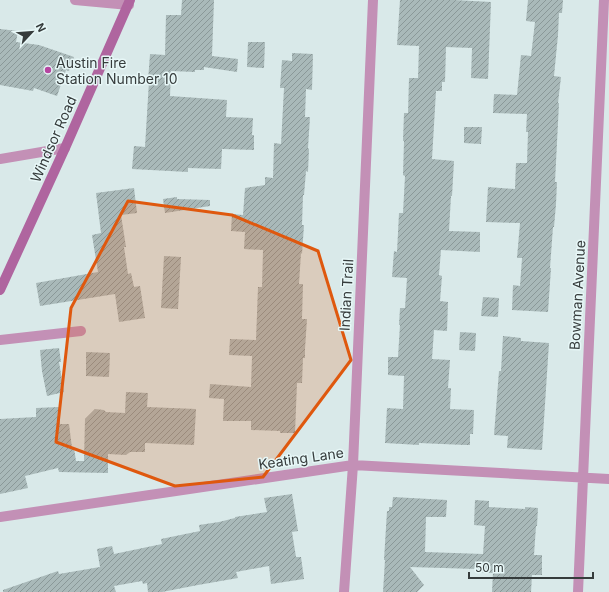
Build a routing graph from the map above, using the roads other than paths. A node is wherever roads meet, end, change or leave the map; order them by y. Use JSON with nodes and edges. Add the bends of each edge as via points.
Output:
{"nodes":[{"id":1,"x":75,"y":0,"type":"edge"},
{"id":2,"x":374,"y":0,"type":"edge"},
{"id":3,"x":604,"y":0,"type":"edge"},
{"id":4,"x":129,"y":3,"type":"edge"},
{"id":5,"x":65,"y":148,"type":"junction"},
{"id":6,"x":0,"y":159,"type":"edge"},
{"id":7,"x":0,"y":290,"type":"edge"},
{"id":8,"x":82,"y":331,"type":"dead end"},
{"id":9,"x":0,"y":340,"type":"edge"},
{"id":10,"x":353,"y":465,"type":"junction"},
{"id":11,"x":583,"y":478,"type":"junction"},
{"id":12,"x":609,"y":479,"type":"edge"},
{"id":13,"x":0,"y":517,"type":"edge"},
{"id":14,"x":344,"y":592,"type":"edge"},
{"id":15,"x":578,"y":592,"type":"edge"}],
"edges":[{"from":1,"to":4,"type":"street"},
{"from":2,"to":10,"type":"street","name":"Indian Trail"},
{"from":3,"to":11,"type":"street","name":"Bowman Avenue"},
{"from":4,"to":5,"type":"street","name":"Windsor Road"},
{"from":5,"to":6,"type":"street"},
{"from":5,"to":7,"type":"street","name":"Windsor Road"},
{"from":8,"to":9,"type":"street"},
{"from":10,"to":11,"type":"street","name":"Keating Lane"},
{"from":10,"to":13,"type":"street","name":"Keating Lane"},
{"from":10,"to":14,"type":"street","name":"Indian Trail"},
{"from":11,"to":12,"type":"street","name":"Keating Lane"},
{"from":11,"to":15,"type":"street","name":"Bowman Avenue"}]}
